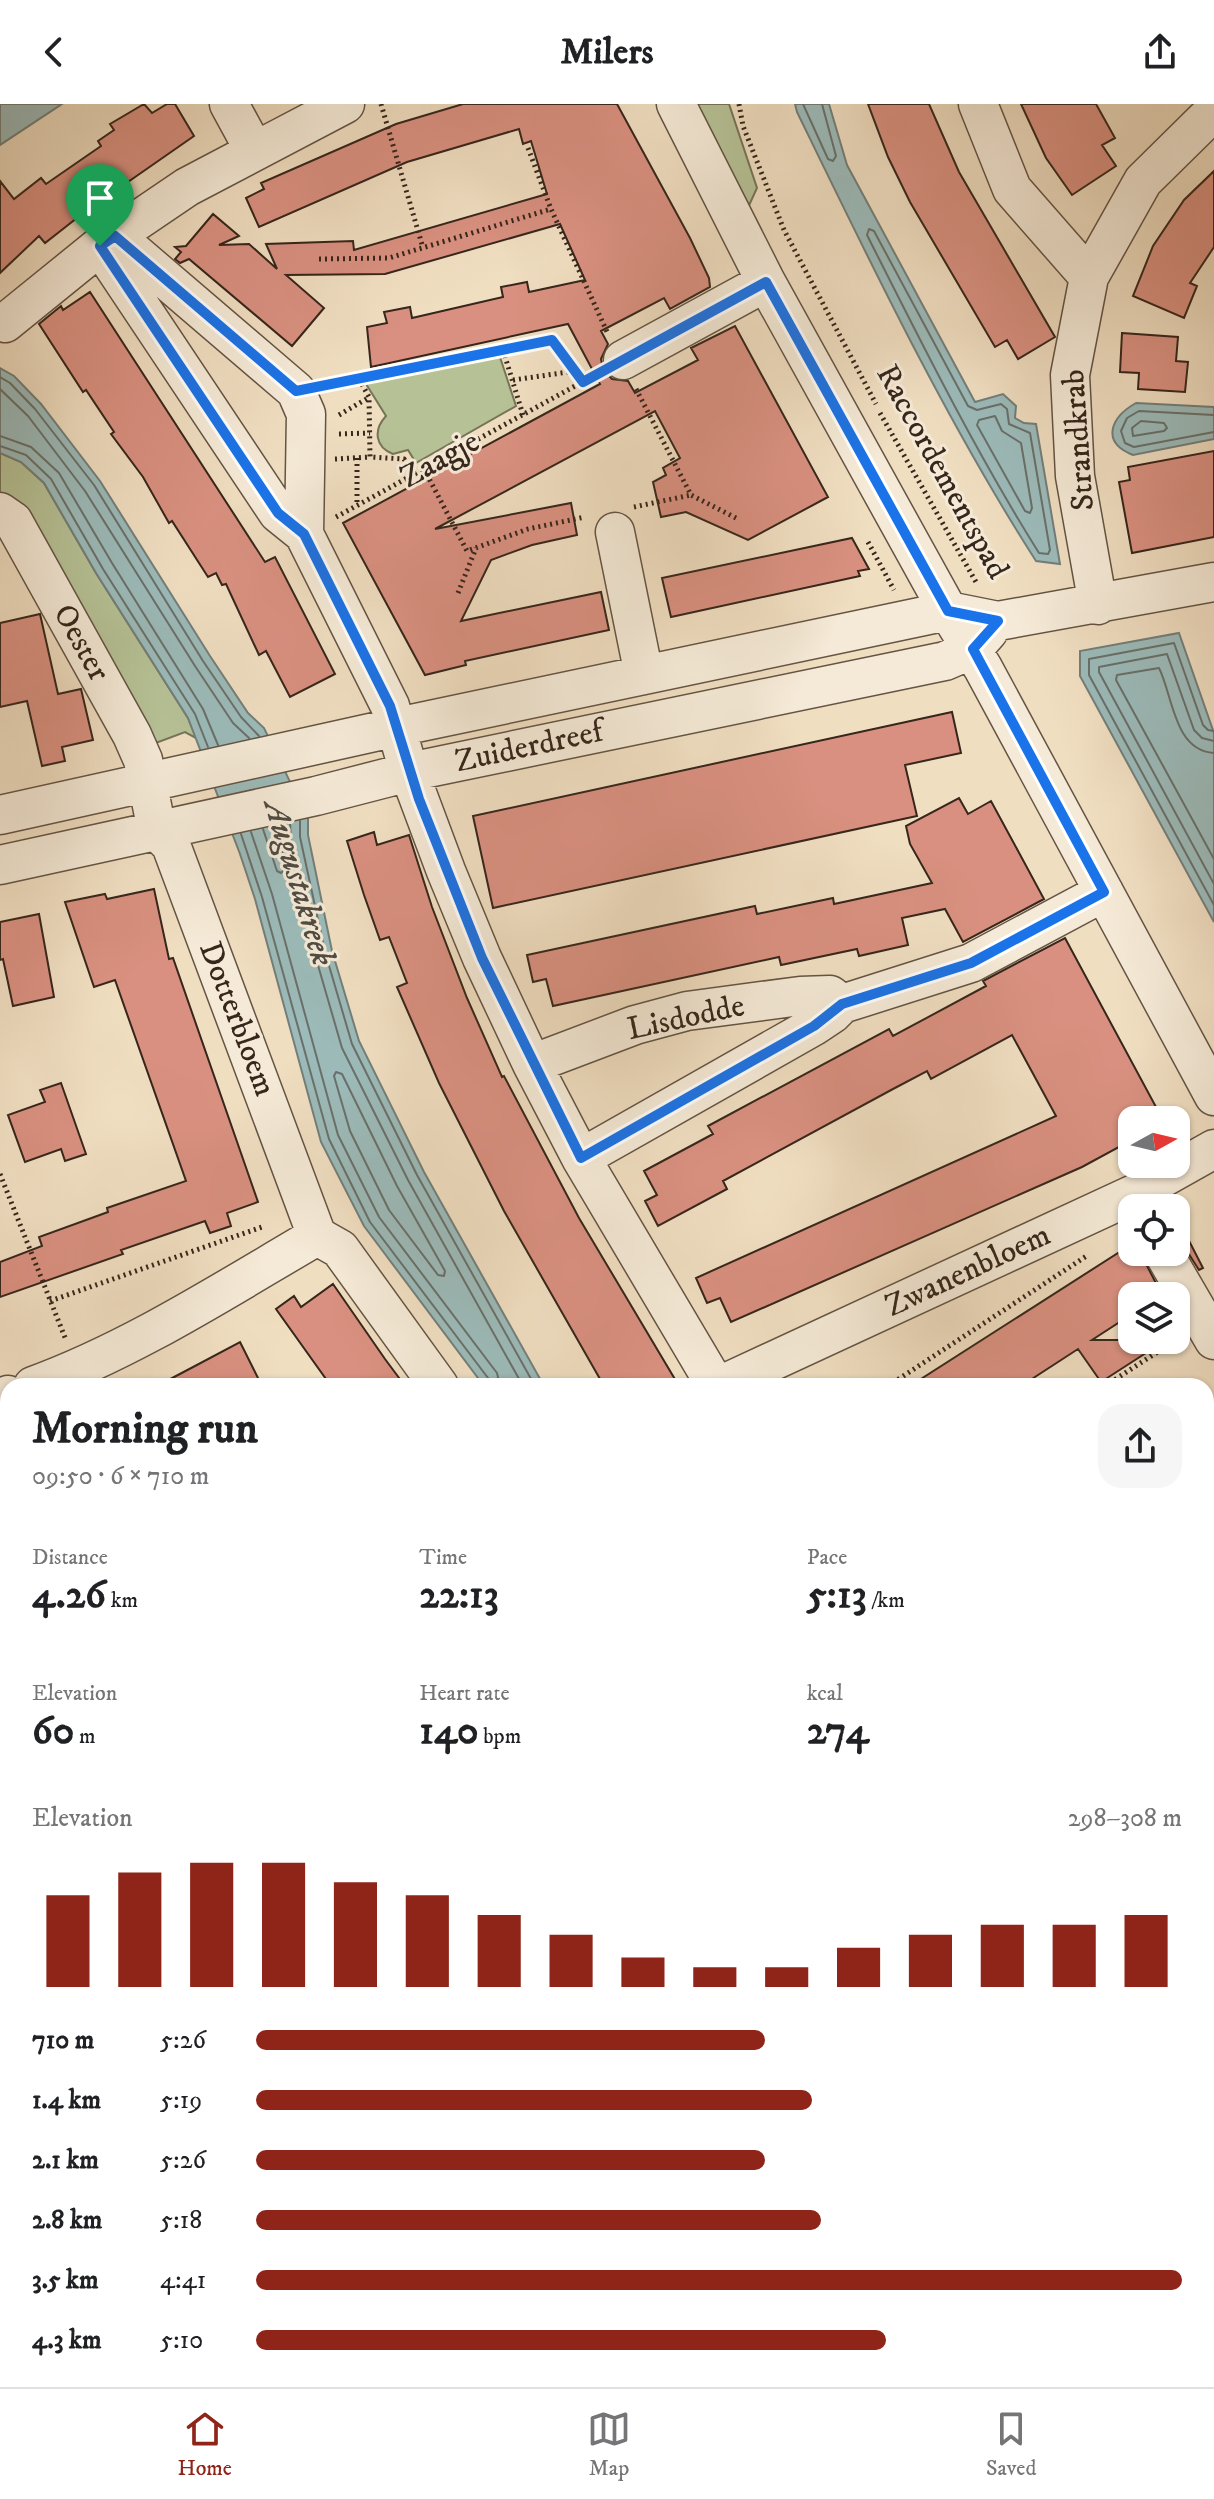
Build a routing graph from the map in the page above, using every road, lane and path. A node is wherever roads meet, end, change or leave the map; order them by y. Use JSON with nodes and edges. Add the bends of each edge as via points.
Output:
{"nodes":[{"id":1,"x":229,"y":104,"type":"edge"},
{"id":2,"x":345,"y":104,"type":"edge"},
{"id":3,"x":381,"y":104,"type":"edge"},
{"id":4,"x":676,"y":104,"type":"edge"},
{"id":5,"x":739,"y":104,"type":"edge"},
{"id":6,"x":978,"y":104,"type":"edge"},
{"id":7,"x":1214,"y":111,"type":"edge"},
{"id":8,"x":254,"y":150,"type":"junction"},
{"id":9,"x":551,"y":209,"type":"dead end"},
{"id":10,"x":107,"y":241,"type":"junction"},
{"id":11,"x":423,"y":248,"type":"junction"},
{"id":12,"x":319,"y":259,"type":"dead end"},
{"id":13,"x":1089,"y":277,"type":"junction"},
{"id":14,"x":766,"y":282,"type":"junction"},
{"id":15,"x":5,"y":323,"type":"dead end"},
{"id":16,"x":503,"y":350,"type":"junction"},
{"id":17,"x":623,"y":360,"type":"joint"},
{"id":18,"x":575,"y":371,"type":"junction"},
{"id":19,"x":359,"y":379,"type":"junction"},
{"id":20,"x":513,"y":380,"type":"junction"},
{"id":21,"x":583,"y":382,"type":"junction"},
{"id":22,"x":296,"y":391,"type":"junction"},
{"id":23,"x":523,"y":415,"type":"junction"},
{"id":24,"x":357,"y":458,"type":"dead end"},
{"id":25,"x":424,"y":469,"type":"junction"},
{"id":26,"x":413,"y":475,"type":"junction"},
{"id":27,"x":691,"y":495,"type":"dead end"},
{"id":28,"x":0,"y":512,"type":"edge"},
{"id":29,"x":612,"y":519,"type":"junction"},
{"id":30,"x":304,"y":534,"type":"junction"},
{"id":31,"x":476,"y":548,"type":"junction"},
{"id":32,"x":1214,"y":582,"type":"edge"},
{"id":33,"x":458,"y":593,"type":"dead end"},
{"id":34,"x":1098,"y":605,"type":"junction"},
{"id":35,"x":948,"y":611,"type":"junction"},
{"id":36,"x":998,"y":621,"type":"junction"},
{"id":37,"x":973,"y":649,"type":"junction"},
{"id":38,"x":644,"y":675,"type":"junction"},
{"id":39,"x":397,"y":727,"type":"junction"},
{"id":40,"x":409,"y":772,"type":"junction"},
{"id":41,"x":148,"y":783,"type":"junction"},
{"id":42,"x":0,"y":815,"type":"edge"},
{"id":43,"x":157,"y":831,"type":"junction"},
{"id":44,"x":0,"y":865,"type":"edge"},
{"id":45,"x":1104,"y":892,"type":"junction"},
{"id":46,"x":842,"y":1004,"type":"junction"},
{"id":47,"x":532,"y":1064,"type":"junction"},
{"id":48,"x":1214,"y":1096,"type":"edge"},
{"id":49,"x":1214,"y":1149,"type":"edge"},
{"id":50,"x":581,"y":1158,"type":"junction"},
{"id":51,"x":0,"y":1174,"type":"edge"},
{"id":52,"x":1147,"y":1194,"type":"edge"},
{"id":53,"x":1118,"y":1209,"type":"edge"},
{"id":54,"x":312,"y":1223,"type":"junction"},
{"id":55,"x":1094,"y":1251,"type":"dead end"},
{"id":56,"x":1171,"y":1266,"type":"edge"},
{"id":57,"x":50,"y":1301,"type":"junction"},
{"id":58,"x":1214,"y":1340,"type":"edge"},
{"id":59,"x":1154,"y":1354,"type":"edge"},
{"id":60,"x":81,"y":1377,"type":"edge"},
{"id":61,"x":433,"y":1378,"type":"edge"},
{"id":62,"x":712,"y":1378,"type":"edge"},
{"id":63,"x":735,"y":1378,"type":"edge"},
{"id":64,"x":900,"y":1378,"type":"edge"},
{"id":65,"x":1117,"y":1378,"type":"edge"}],
"edges":[{"from":1,"to":8,"type":"street"},
{"from":2,"to":8,"type":"street"},
{"from":3,"to":11,"type":"path"},
{"from":4,"to":14,"type":"street"},
{"from":5,"to":36,"type":"path","name":"Raccordementspad","via":[[784,230]]},
{"from":6,"to":13,"type":"street","via":[[1012,189]]},
{"from":7,"to":13,"type":"street","name":"Strandkrab","via":[[1143,181]]},
{"from":8,"to":10,"type":"street"},
{"from":9,"to":11,"type":"path"},
{"from":10,"to":15,"type":"street"},
{"from":10,"to":22,"type":"street"},
{"from":10,"to":30,"type":"street","via":[[278,513]]},
{"from":11,"to":12,"type":"path","via":[[389,258]]},
{"from":13,"to":34,"type":"street","name":"Strandkrab","via":[[1070,375],[1075,476]]},
{"from":14,"to":17,"type":"street"},
{"from":14,"to":35,"type":"street"},
{"from":16,"to":18,"type":"path","via":[[552,340]]},
{"from":16,"to":19,"type":"path"},
{"from":16,"to":20,"type":"path"},
{"from":17,"to":21,"type":"path","name":"Zaagje"},
{"from":18,"to":20,"type":"path"},
{"from":18,"to":21,"type":"path"},
{"from":19,"to":22,"type":"path"},
{"from":19,"to":26,"type":"path","via":[[369,397],[370,457],[404,459]]},
{"from":20,"to":23,"type":"path"},
{"from":21,"to":23,"type":"path","name":"Zaagje"},
{"from":22,"to":30,"type":"street","via":[[306,414]]},
{"from":23,"to":25,"type":"path","name":"Zaagje"},
{"from":24,"to":26,"type":"path","name":"Zaagje","via":[[356,506]]},
{"from":25,"to":26,"type":"path","name":"Zaagje"},
{"from":25,"to":31,"type":"path","via":[[467,551]]},
{"from":27,"to":29,"type":"path"},
{"from":28,"to":41,"type":"street","name":"Oester","via":[[13,521],[132,735]]},
{"from":29,"to":31,"type":"path","via":[[528,529]]},
{"from":29,"to":38,"type":"street"},
{"from":30,"to":39,"type":"street","name":"Zwanenbloem"},
{"from":31,"to":33,"type":"path"},
{"from":32,"to":34,"type":"street","name":"Zuiderdreef"},
{"from":34,"to":36,"type":"street","name":"Zuiderdreef"},
{"from":35,"to":36,"type":"street","name":"Zuiderdreef"},
{"from":35,"to":37,"type":"street"},
{"from":35,"to":38,"type":"street","name":"Zuiderdreef"},
{"from":36,"to":37,"type":"street","name":"Zuiderdreef"},
{"from":37,"to":40,"type":"street","name":"Zuiderdreef","via":[[945,661]]},
{"from":37,"to":45,"type":"street"},
{"from":38,"to":39,"type":"street","name":"Zuiderdreef"},
{"from":39,"to":40,"type":"street","name":"Zwanenbloem"},
{"from":39,"to":41,"type":"street","name":"Zuiderdreef"},
{"from":40,"to":43,"type":"street","name":"Zuiderdreef"},
{"from":40,"to":47,"type":"street","name":"Zwanenbloem","via":[[464,914]]},
{"from":41,"to":42,"type":"street","name":"Zuiderdreef"},
{"from":41,"to":43,"type":"street","name":"Oester"},
{"from":43,"to":44,"type":"street","name":"Zuiderdreef"},
{"from":43,"to":54,"type":"street","name":"Dotterbloem","via":[[171,845]]},
{"from":45,"to":46,"type":"street","name":"Lisdodde","via":[[971,963]]},
{"from":45,"to":48,"type":"street"},
{"from":46,"to":47,"type":"street","name":"Lisdodde","via":[[830,995],[687,1011]]},
{"from":46,"to":50,"type":"street","name":"Lisdodde","via":[[814,1026]]},
{"from":47,"to":50,"type":"street","name":"Zwanenbloem"},
{"from":49,"to":52,"type":"street","name":"Zwanenbloem"},
{"from":50,"to":62,"type":"street","name":"Zwanenbloem"},
{"from":51,"to":57,"type":"path"},
{"from":53,"to":63,"type":"street","name":"Zwanenbloem"},
{"from":54,"to":57,"type":"path"},
{"from":54,"to":60,"type":"street","via":[[202,1303]]},
{"from":54,"to":61,"type":"street","via":[[340,1249]]},
{"from":55,"to":64,"type":"path"},
{"from":56,"to":58,"type":"street"},
{"from":57,"to":60,"type":"path"},
{"from":59,"to":65,"type":"path"}]}
